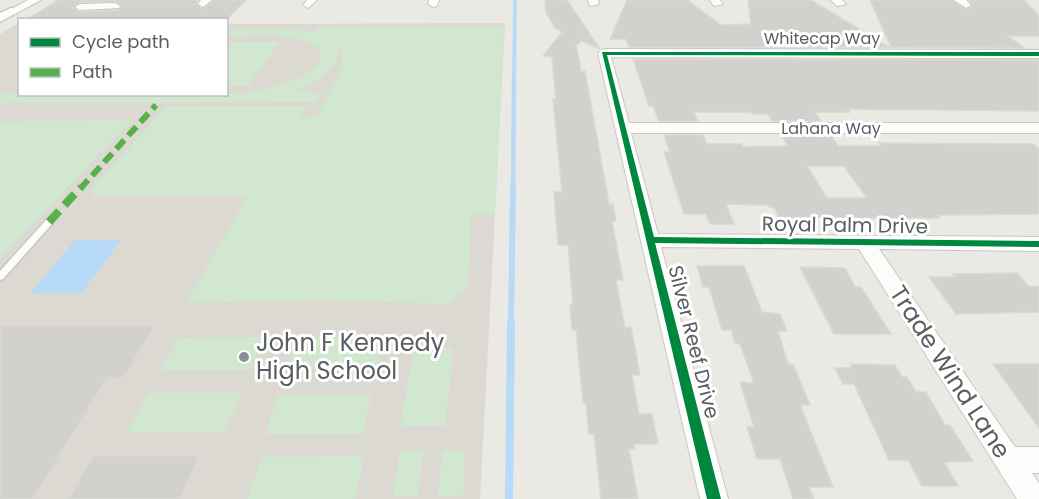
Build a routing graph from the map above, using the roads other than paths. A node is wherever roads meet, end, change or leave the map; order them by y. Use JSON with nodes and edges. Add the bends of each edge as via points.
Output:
{"nodes":[{"id":1,"x":93,"y":0,"type":"edge"},
{"id":2,"x":32,"y":2,"type":"edge"},
{"id":3,"x":115,"y":6,"type":"dead end"},
{"id":4,"x":4,"y":12,"type":"edge"},
{"id":5,"x":604,"y":53,"type":"joint"},
{"id":6,"x":1039,"y":54,"type":"edge"},
{"id":7,"x":622,"y":128,"type":"junction"},
{"id":8,"x":1039,"y":128,"type":"edge"},
{"id":9,"x":49,"y":222,"type":"dead end"},
{"id":10,"x":651,"y":240,"type":"junction"},
{"id":11,"x":866,"y":244,"type":"junction"},
{"id":12,"x":1039,"y":244,"type":"edge"},
{"id":13,"x":0,"y":277,"type":"edge"},
{"id":14,"x":1008,"y":460,"type":"junction"},
{"id":15,"x":1039,"y":460,"type":"edge"},
{"id":16,"x":714,"y":499,"type":"edge"},
{"id":17,"x":1033,"y":499,"type":"edge"}],
"edges":[{"from":1,"to":3,"type":"street","via":[[80,7]]},
{"from":2,"to":4,"type":"street"},
{"from":5,"to":6,"type":"street","name":"Whitecap Way"},
{"from":5,"to":7,"type":"street","name":"Silver Reef Drive"},
{"from":7,"to":8,"type":"street","name":"Lahana Way"},
{"from":7,"to":10,"type":"street","name":"Silver Reef Drive"},
{"from":9,"to":13,"type":"lane"},
{"from":10,"to":11,"type":"street","name":"Royal Palm Drive"},
{"from":10,"to":16,"type":"street","name":"Silver Reef Drive"},
{"from":11,"to":12,"type":"street","name":"Royal Palm Drive"},
{"from":11,"to":14,"type":"street","name":"Trade Wind Lane"},
{"from":14,"to":15,"type":"street"},
{"from":14,"to":17,"type":"street","name":"Trade Wind Lane"}]}
